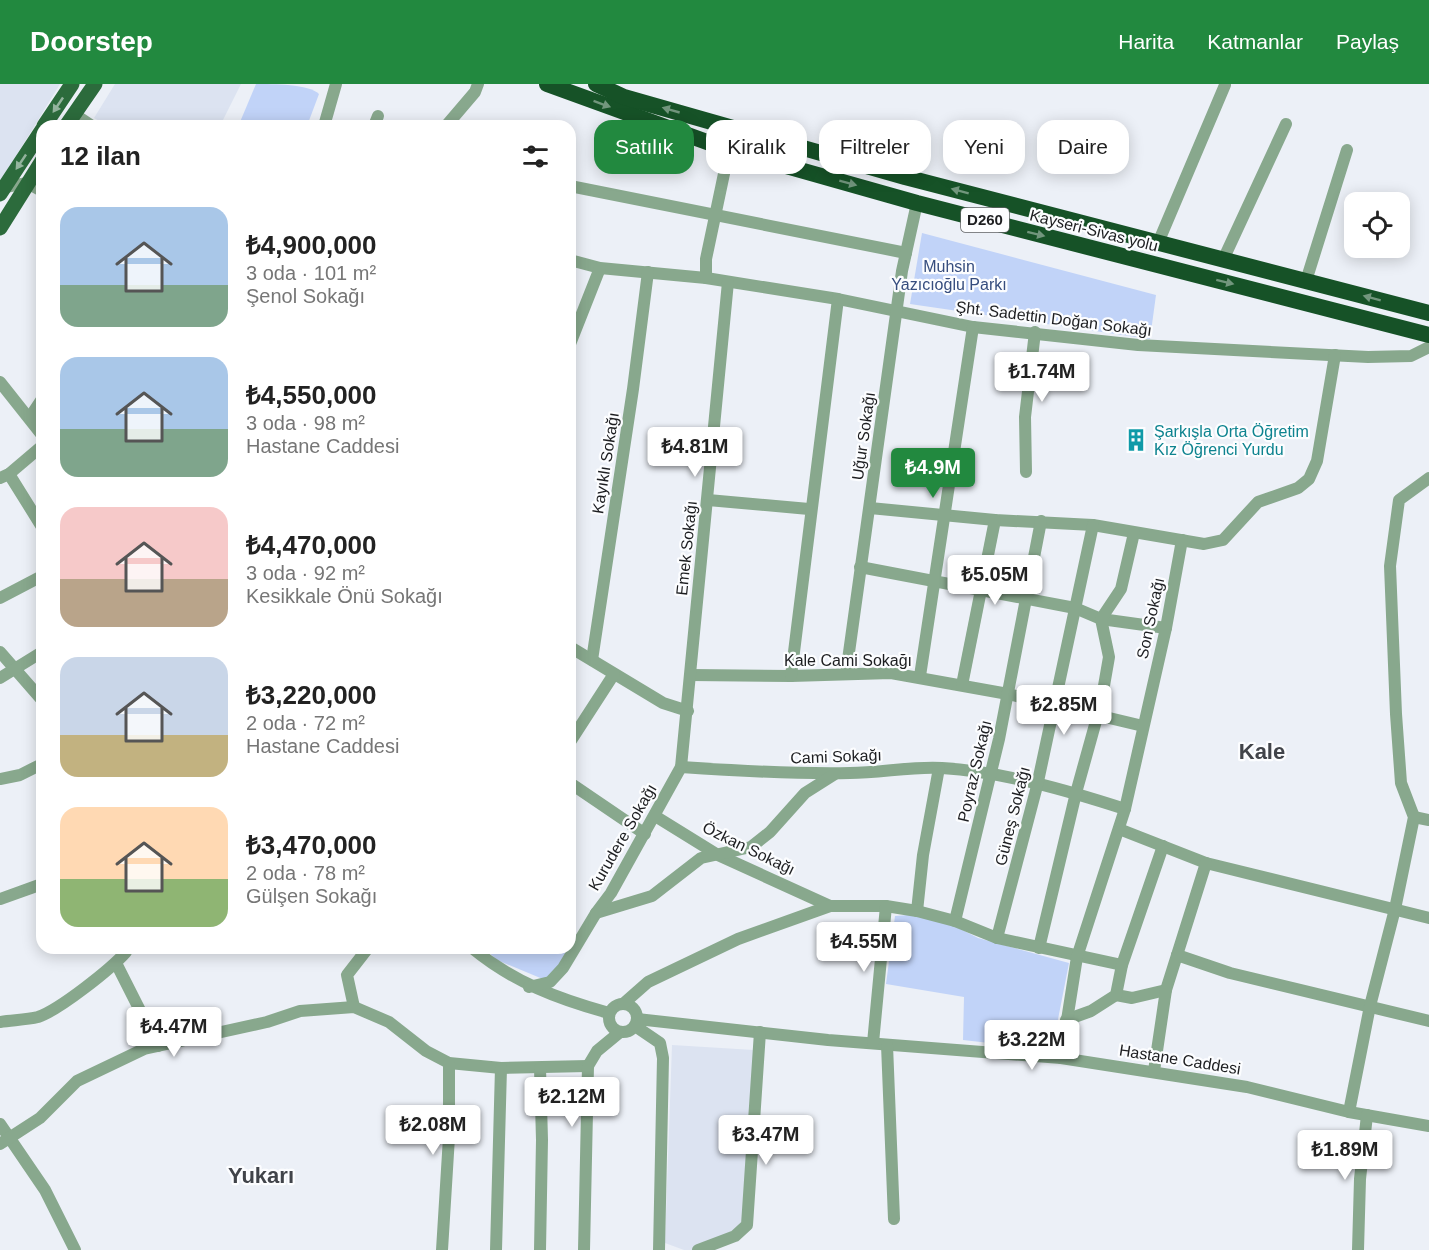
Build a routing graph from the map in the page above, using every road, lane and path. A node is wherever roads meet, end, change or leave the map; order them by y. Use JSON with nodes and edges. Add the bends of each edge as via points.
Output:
{"nodes":[{"id":1,"x":72,"y":84,"type":"edge"},
{"id":2,"x":95,"y":84,"type":"edge"},
{"id":3,"x":478,"y":84,"type":"edge"},
{"id":4,"x":548,"y":84,"type":"edge"},
{"id":5,"x":596,"y":84,"type":"edge"},
{"id":6,"x":332,"y":85,"type":"edge"},
{"id":7,"x":1226,"y":85,"type":"edge"},
{"id":8,"x":48,"y":120,"type":"edge"},
{"id":9,"x":70,"y":120,"type":"edge"},
{"id":10,"x":325,"y":120,"type":"edge"},
{"id":11,"x":451,"y":120,"type":"edge"},
{"id":12,"x":1286,"y":124,"type":"dead end"},
{"id":13,"x":36,"y":138,"type":"edge"},
{"id":14,"x":706,"y":142,"type":"edge"},
{"id":15,"x":1347,"y":150,"type":"dead end"},
{"id":16,"x":36,"y":170,"type":"edge"},
{"id":17,"x":807,"y":172,"type":"edge"},
{"id":18,"x":724,"y":174,"type":"edge"},
{"id":19,"x":27,"y":183,"type":"junction"},
{"id":20,"x":576,"y":187,"type":"edge"},
{"id":21,"x":36,"y":188,"type":"edge"},
{"id":22,"x":1,"y":190,"type":"edge"},
{"id":23,"x":917,"y":203,"type":"junction"},
{"id":24,"x":715,"y":215,"type":"junction"},
{"id":25,"x":0,"y":228,"type":"edge"},
{"id":26,"x":1158,"y":243,"type":"junction"},
{"id":27,"x":906,"y":253,"type":"junction"},
{"id":28,"x":1223,"y":260,"type":"junction"},
{"id":29,"x":576,"y":262,"type":"edge"},
{"id":30,"x":600,"y":268,"type":"junction"},
{"id":31,"x":648,"y":272,"type":"junction"},
{"id":32,"x":706,"y":278,"type":"junction"},
{"id":33,"x":1306,"y":281,"type":"junction"},
{"id":34,"x":728,"y":282,"type":"junction"},
{"id":35,"x":838,"y":299,"type":"junction"},
{"id":36,"x":897,"y":312,"type":"junction"},
{"id":37,"x":1429,"y":313,"type":"edge"},
{"id":38,"x":973,"y":327,"type":"junction"},
{"id":39,"x":576,"y":329,"type":"edge"},
{"id":40,"x":1035,"y":332,"type":"junction"},
{"id":41,"x":1429,"y":335,"type":"edge"},
{"id":42,"x":1429,"y":347,"type":"edge"},
{"id":43,"x":1335,"y":355,"type":"junction"},
{"id":44,"x":0,"y":382,"type":"edge"},
{"id":45,"x":36,"y":408,"type":"edge"},
{"id":46,"x":30,"y":417,"type":"junction"},
{"id":47,"x":36,"y":426,"type":"edge"},
{"id":48,"x":36,"y":451,"type":"edge"},
{"id":49,"x":1026,"y":472,"type":"dead end"},
{"id":50,"x":5,"y":476,"type":"edge"},
{"id":51,"x":1429,"y":478,"type":"edge"},
{"id":52,"x":708,"y":500,"type":"junction"},
{"id":53,"x":870,"y":508,"type":"junction"},
{"id":54,"x":809,"y":509,"type":"junction"},
{"id":55,"x":946,"y":516,"type":"junction"},
{"id":56,"x":36,"y":519,"type":"edge"},
{"id":57,"x":995,"y":520,"type":"junction"},
{"id":58,"x":1041,"y":521,"type":"junction"},
{"id":59,"x":1093,"y":525,"type":"junction"},
{"id":60,"x":1134,"y":533,"type":"junction"},
{"id":61,"x":1182,"y":540,"type":"junction"},
{"id":62,"x":860,"y":567,"type":"junction"},
{"id":63,"x":36,"y":579,"type":"edge"},
{"id":64,"x":936,"y":581,"type":"junction"},
{"id":65,"x":982,"y":590,"type":"junction"},
{"id":66,"x":0,"y":598,"type":"edge"},
{"id":67,"x":1026,"y":598,"type":"junction"},
{"id":68,"x":1075,"y":608,"type":"junction"},
{"id":69,"x":1101,"y":619,"type":"junction"},
{"id":70,"x":1166,"y":628,"type":"junction"},
{"id":71,"x":576,"y":650,"type":"edge"},
{"id":72,"x":0,"y":652,"type":"edge"},
{"id":73,"x":36,"y":656,"type":"edge"},
{"id":74,"x":592,"y":660,"type":"junction"},
{"id":75,"x":15,"y":669,"type":"junction"},
{"id":76,"x":614,"y":674,"type":"junction"},
{"id":77,"x":846,"y":674,"type":"junction"},
{"id":78,"x":691,"y":675,"type":"junction"},
{"id":79,"x":791,"y":676,"type":"junction"},
{"id":80,"x":920,"y":676,"type":"junction"},
{"id":81,"x":0,"y":678,"type":"edge"},
{"id":82,"x":962,"y":685,"type":"junction"},
{"id":83,"x":36,"y":693,"type":"edge"},
{"id":84,"x":1008,"y":694,"type":"junction"},
{"id":85,"x":1056,"y":705,"type":"junction"},
{"id":86,"x":688,"y":711,"type":"junction"},
{"id":87,"x":1098,"y":714,"type":"junction"},
{"id":88,"x":1143,"y":726,"type":"junction"},
{"id":89,"x":576,"y":733,"type":"edge"},
{"id":90,"x":36,"y":767,"type":"edge"},
{"id":91,"x":681,"y":767,"type":"junction"},
{"id":92,"x":939,"y":768,"type":"junction"},
{"id":93,"x":836,"y":773,"type":"junction"},
{"id":94,"x":991,"y":774,"type":"junction"},
{"id":95,"x":0,"y":779,"type":"edge"},
{"id":96,"x":1037,"y":786,"type":"junction"},
{"id":97,"x":576,"y":787,"type":"edge"},
{"id":98,"x":1076,"y":794,"type":"junction"},
{"id":99,"x":1125,"y":809,"type":"junction"},
{"id":100,"x":655,"y":816,"type":"junction"},
{"id":101,"x":1414,"y":817,"type":"junction"},
{"id":102,"x":1429,"y":820,"type":"edge"},
{"id":103,"x":1119,"y":829,"type":"junction"},
{"id":104,"x":645,"y":834,"type":"junction"},
{"id":105,"x":1163,"y":846,"type":"junction"},
{"id":106,"x":718,"y":855,"type":"junction"},
{"id":107,"x":1206,"y":863,"type":"junction"},
{"id":108,"x":36,"y":886,"type":"edge"},
{"id":109,"x":0,"y":899,"type":"edge"},
{"id":110,"x":830,"y":906,"type":"junction"},
{"id":111,"x":886,"y":906,"type":"junction"},
{"id":112,"x":1395,"y":909,"type":"junction"},
{"id":113,"x":917,"y":910,"type":"junction"},
{"id":114,"x":596,"y":913,"type":"junction"},
{"id":115,"x":1429,"y":918,"type":"edge"},
{"id":116,"x":955,"y":921,"type":"junction"},
{"id":117,"x":996,"y":938,"type":"junction"},
{"id":118,"x":576,"y":946,"type":"edge"},
{"id":119,"x":1039,"y":948,"type":"junction"},
{"id":120,"x":124,"y":954,"type":"edge"},
{"id":121,"x":363,"y":954,"type":"edge"},
{"id":122,"x":479,"y":954,"type":"edge"},
{"id":123,"x":571,"y":954,"type":"edge"},
{"id":124,"x":1177,"y":955,"type":"junction"},
{"id":125,"x":1077,"y":957,"type":"junction"},
{"id":126,"x":116,"y":963,"type":"junction"},
{"id":127,"x":1122,"y":965,"type":"junction"},
{"id":128,"x":529,"y":987,"type":"junction"},
{"id":129,"x":1166,"y":990,"type":"junction"},
{"id":130,"x":1116,"y":995,"type":"junction"},
{"id":131,"x":623,"y":1004,"type":"junction"},
{"id":132,"x":1370,"y":1006,"type":"junction"},
{"id":133,"x":354,"y":1007,"type":"junction"},
{"id":134,"x":609,"y":1013,"type":"junction"},
{"id":135,"x":1066,"y":1020,"type":"junction"},
{"id":136,"x":1429,"y":1021,"type":"edge"},
{"id":137,"x":0,"y":1022,"type":"edge"},
{"id":138,"x":636,"y":1022,"type":"junction"},
{"id":139,"x":620,"y":1032,"type":"junction"},
{"id":140,"x":760,"y":1032,"type":"junction"},
{"id":141,"x":873,"y":1043,"type":"junction"},
{"id":142,"x":887,"y":1045,"type":"junction"},
{"id":143,"x":158,"y":1046,"type":"junction"},
{"id":144,"x":1061,"y":1058,"type":"junction"},
{"id":145,"x":449,"y":1063,"type":"junction"},
{"id":146,"x":588,"y":1065,"type":"junction"},
{"id":147,"x":501,"y":1068,"type":"junction"},
{"id":148,"x":540,"y":1068,"type":"junction"},
{"id":149,"x":1154,"y":1071,"type":"junction"},
{"id":150,"x":1349,"y":1112,"type":"junction"},
{"id":151,"x":1367,"y":1115,"type":"junction"},
{"id":152,"x":0,"y":1124,"type":"edge"},
{"id":153,"x":1429,"y":1126,"type":"edge"},
{"id":154,"x":4,"y":1142,"type":"edge"},
{"id":155,"x":894,"y":1219,"type":"dead end"},
{"id":156,"x":714,"y":1248,"type":"edge"},
{"id":157,"x":75,"y":1250,"type":"edge"},
{"id":158,"x":442,"y":1250,"type":"edge"},
{"id":159,"x":496,"y":1250,"type":"edge"},
{"id":160,"x":540,"y":1250,"type":"edge"},
{"id":161,"x":584,"y":1250,"type":"edge"},
{"id":162,"x":659,"y":1250,"type":"edge"},
{"id":163,"x":698,"y":1250,"type":"edge"},
{"id":164,"x":1358,"y":1250,"type":"edge"}],
"edges":[{"from":1,"to":8,"type":"main road","one_way":true},
{"from":2,"to":9,"type":"main road"},
{"from":3,"to":11,"type":"street"},
{"from":4,"to":14,"type":"highway","name":"Kayseri-Sivas yolu","number":"D260","one_way":true},
{"from":26,"to":5,"type":"highway","name":"Kayseri-Sivas yolu","number":"D260","one_way":true,"via":[[894,174],[624,97]]},
{"from":6,"to":10,"type":"street"},
{"from":7,"to":26,"type":"street"},
{"from":12,"to":28,"type":"street"},
{"from":13,"to":22,"type":"main road","one_way":true},
{"from":15,"to":33,"type":"street"},
{"from":16,"to":19,"type":"main road"},
{"from":17,"to":23,"type":"highway","name":"Kayseri-Sivas yolu","number":"D260","one_way":true},
{"from":18,"to":24,"type":"street"},
{"from":19,"to":21,"type":"street"},
{"from":19,"to":22,"type":"street"},
{"from":19,"to":25,"type":"main road"},
{"from":20,"to":24,"type":"street"},
{"from":23,"to":27,"type":"street","name":"Uğur Sokağı"},
{"from":23,"to":41,"type":"highway","name":"Kayseri-Sivas yolu","number":"D260","one_way":true},
{"from":24,"to":27,"type":"street"},
{"from":24,"to":32,"type":"street"},
{"from":26,"to":28,"type":"highway","name":"Kayseri-Sivas yolu","number":"D260"},
{"from":27,"to":36,"type":"street","name":"Uğur Sokağı"},
{"from":28,"to":33,"type":"highway","name":"Kayseri-Sivas yolu","number":"D260"},
{"from":29,"to":30,"type":"street","name":"Şht. Sadettin Doğan Sokağı"},
{"from":30,"to":31,"type":"street","name":"Şht. Sadettin Doğan Sokağı"},
{"from":30,"to":39,"type":"street"},
{"from":31,"to":32,"type":"street","name":"Şht. Sadettin Doğan Sokağı"},
{"from":31,"to":74,"type":"street","name":"Kayıklı Sokağı"},
{"from":32,"to":34,"type":"street","name":"Şht. Sadettin Doğan Sokağı"},
{"from":37,"to":33,"type":"highway","name":"Kayseri-Sivas yolu","number":"D260","one_way":true},
{"from":34,"to":35,"type":"street","name":"Şht. Sadettin Doğan Sokağı"},
{"from":34,"to":52,"type":"street","name":"Emek Sokağı"},
{"from":35,"to":36,"type":"street","name":"Şht. Sadettin Doğan Sokağı"},
{"from":35,"to":54,"type":"street"},
{"from":36,"to":38,"type":"street","name":"Şht. Sadettin Doğan Sokağı"},
{"from":36,"to":53,"type":"street","name":"Uğur Sokağı"},
{"from":38,"to":40,"type":"street","name":"Şht. Sadettin Doğan Sokağı"},
{"from":38,"to":55,"type":"street"},
{"from":40,"to":43,"type":"street","name":"Şht. Sadettin Doğan Sokağı","via":[[1138,345]]},
{"from":40,"to":49,"type":"street","via":[[1025,417]]},
{"from":42,"to":43,"type":"street","name":"Şht. Sadettin Doğan Sokağı","via":[[1411,356]]},
{"from":43,"to":61,"type":"street","via":[[1317,461],[1309,479],[1298,488],[1258,502],[1223,540],[1204,544]]},
{"from":44,"to":46,"type":"street"},
{"from":45,"to":46,"type":"street"},
{"from":46,"to":47,"type":"street"},
{"from":48,"to":50,"type":"street"},
{"from":50,"to":56,"type":"street"},
{"from":51,"to":101,"type":"street","via":[[1400,500],[1390,566],[1401,783]]},
{"from":52,"to":54,"type":"street"},
{"from":52,"to":78,"type":"street","name":"Emek Sokağı"},
{"from":53,"to":55,"type":"street"},
{"from":53,"to":62,"type":"street","name":"Uğur Sokağı"},
{"from":54,"to":79,"type":"street"},
{"from":55,"to":57,"type":"street"},
{"from":55,"to":64,"type":"street"},
{"from":57,"to":58,"type":"street"},
{"from":57,"to":65,"type":"street"},
{"from":58,"to":59,"type":"street"},
{"from":58,"to":67,"type":"street","name":"Poyraz Sokağı"},
{"from":59,"to":60,"type":"street"},
{"from":59,"to":68,"type":"street","name":"Güneş Sokağı"},
{"from":60,"to":61,"type":"street"},
{"from":60,"to":69,"type":"street","via":[[1121,589]]},
{"from":61,"to":70,"type":"street","name":"Son Sokağı"},
{"from":62,"to":64,"type":"street"},
{"from":62,"to":77,"type":"street","name":"Uğur Sokağı"},
{"from":63,"to":66,"type":"street"},
{"from":64,"to":65,"type":"street"},
{"from":64,"to":80,"type":"street"},
{"from":65,"to":67,"type":"street"},
{"from":65,"to":82,"type":"street"},
{"from":67,"to":68,"type":"street"},
{"from":67,"to":84,"type":"street","name":"Poyraz Sokağı"},
{"from":68,"to":69,"type":"street"},
{"from":68,"to":85,"type":"street","name":"Güneş Sokağı"},
{"from":69,"to":70,"type":"street"},
{"from":69,"to":87,"type":"street","via":[[1109,657]]},
{"from":70,"to":88,"type":"street","name":"Son Sokağı"},
{"from":71,"to":74,"type":"street"},
{"from":72,"to":75,"type":"street"},
{"from":73,"to":75,"type":"street"},
{"from":74,"to":76,"type":"street"},
{"from":75,"to":81,"type":"street"},
{"from":75,"to":83,"type":"street"},
{"from":76,"to":86,"type":"street","via":[[663,703]]},
{"from":76,"to":89,"type":"street"},
{"from":77,"to":79,"type":"street","name":"Kale Cami Sokağı"},
{"from":77,"to":80,"type":"street","name":"Kale Cami Sokağı"},
{"from":78,"to":79,"type":"street","name":"Kale Cami Sokağı"},
{"from":78,"to":86,"type":"street","name":"Kurudere Sokağı"},
{"from":80,"to":82,"type":"street","name":"Kale Cami Sokağı"},
{"from":82,"to":84,"type":"street","name":"Kale Cami Sokağı"},
{"from":84,"to":85,"type":"street","name":"Kale Cami Sokağı"},
{"from":84,"to":94,"type":"street","name":"Poyraz Sokağı"},
{"from":85,"to":87,"type":"street","name":"Kale Cami Sokağı"},
{"from":85,"to":96,"type":"street","name":"Güneş Sokağı"},
{"from":86,"to":91,"type":"street","name":"Kurudere Sokağı"},
{"from":87,"to":88,"type":"street","name":"Kale Cami Sokağı"},
{"from":87,"to":98,"type":"street"},
{"from":88,"to":99,"type":"street","name":"Son Sokağı"},
{"from":90,"to":95,"type":"street"},
{"from":91,"to":93,"type":"street","name":"Cami Sokağı","via":[[777,774]]},
{"from":91,"to":100,"type":"street","name":"Kurudere Sokağı"},
{"from":92,"to":93,"type":"street","name":"Cami Sokağı"},
{"from":92,"to":94,"type":"street","name":"Cami Sokağı"},
{"from":92,"to":113,"type":"street"},
{"from":93,"to":106,"type":"street","via":[[805,793],[751,848]]},
{"from":94,"to":96,"type":"street","name":"Cami Sokağı"},
{"from":94,"to":116,"type":"street","name":"Poyraz Sokağı"},
{"from":96,"to":98,"type":"street","name":"Cami Sokağı"},
{"from":96,"to":117,"type":"street","name":"Güneş Sokağı"},
{"from":97,"to":104,"type":"street"},
{"from":98,"to":99,"type":"street","name":"Cami Sokağı"},
{"from":98,"to":119,"type":"street"},
{"from":99,"to":103,"type":"street","name":"Son Sokağı"},
{"from":100,"to":104,"type":"street","name":"Kurudere Sokağı"},
{"from":100,"to":106,"type":"street","name":"Özkan Sokağı"},
{"from":101,"to":102,"type":"street"},
{"from":101,"to":112,"type":"street"},
{"from":103,"to":105,"type":"street"},
{"from":103,"to":125,"type":"street","name":"Son Sokağı"},
{"from":104,"to":114,"type":"street","name":"Kurudere Sokağı"},
{"from":105,"to":107,"type":"street"},
{"from":105,"to":127,"type":"street"},
{"from":106,"to":110,"type":"street","name":"Özkan Sokağı"},
{"from":106,"to":114,"type":"street","via":[[701,858],[652,896]]},
{"from":107,"to":112,"type":"street"},
{"from":107,"to":124,"type":"street"},
{"from":108,"to":109,"type":"street"},
{"from":110,"to":111,"type":"street"},
{"from":110,"to":131,"type":"street","via":[[738,939],[648,982]]},
{"from":111,"to":113,"type":"street"},
{"from":111,"to":141,"type":"street"},
{"from":112,"to":115,"type":"street"},
{"from":112,"to":132,"type":"street"},
{"from":113,"to":116,"type":"street"},
{"from":114,"to":118,"type":"street","name":"Kurudere Sokağı"},
{"from":116,"to":117,"type":"street"},
{"from":117,"to":119,"type":"street"},
{"from":119,"to":125,"type":"street"},
{"from":120,"to":126,"type":"street"},
{"from":121,"to":133,"type":"street","via":[[347,975]]},
{"from":122,"to":128,"type":"street"},
{"from":123,"to":128,"type":"street","name":"Kurudere Sokağı","via":[[550,982]]},
{"from":124,"to":129,"type":"street"},
{"from":124,"to":132,"type":"street","via":[[1230,973]]},
{"from":125,"to":127,"type":"street"},
{"from":125,"to":135,"type":"street","name":"Son Sokağı"},
{"from":126,"to":137,"type":"street","via":[[38,1017]]},
{"from":126,"to":143,"type":"street"},
{"from":127,"to":130,"type":"street"},
{"from":128,"to":134,"type":"street"},
{"from":129,"to":130,"type":"street","via":[[1132,998]]},
{"from":129,"to":149,"type":"street"},
{"from":130,"to":135,"type":"street","via":[[1091,1011]]},
{"from":131,"to":134,"type":"street"},
{"from":131,"to":138,"type":"street","via":[[635,1011]]},
{"from":132,"to":136,"type":"street"},
{"from":132,"to":150,"type":"street"},
{"from":133,"to":143,"type":"street","via":[[300,1011]]},
{"from":133,"to":145,"type":"street","via":[[389,1022],[426,1051]]},
{"from":134,"to":139,"type":"street","via":[[609,1023]]},
{"from":135,"to":144,"type":"street","name":"Son Sokağı"},
{"from":138,"to":139,"type":"street","via":[[628,1031]]},
{"from":138,"to":140,"type":"street","name":"Hastane Caddesi"},
{"from":138,"to":162,"type":"street","via":[[660,1043],[663,1058]]},
{"from":139,"to":146,"type":"street"},
{"from":140,"to":141,"type":"street","name":"Hastane Caddesi"},
{"from":140,"to":156,"type":"street","via":[[747,1225]]},
{"from":141,"to":142,"type":"street","name":"Hastane Caddesi"},
{"from":142,"to":144,"type":"street","name":"Hastane Caddesi"},
{"from":142,"to":155,"type":"street"},
{"from":143,"to":154,"type":"street","via":[[77,1081],[40,1118]]},
{"from":144,"to":149,"type":"street","name":"Hastane Caddesi"},
{"from":145,"to":147,"type":"street"},
{"from":145,"to":158,"type":"street"},
{"from":146,"to":148,"type":"street"},
{"from":146,"to":161,"type":"street"},
{"from":147,"to":148,"type":"street"},
{"from":147,"to":159,"type":"street"},
{"from":148,"to":160,"type":"street"},
{"from":149,"to":150,"type":"street","name":"Hastane Caddesi","via":[[1247,1087]]},
{"from":150,"to":151,"type":"street","name":"Hastane Caddesi"},
{"from":151,"to":153,"type":"street","name":"Hastane Caddesi"},
{"from":151,"to":164,"type":"street"},
{"from":152,"to":154,"type":"street"},
{"from":154,"to":157,"type":"street","via":[[45,1190]]},
{"from":156,"to":163,"type":"street"}]}
